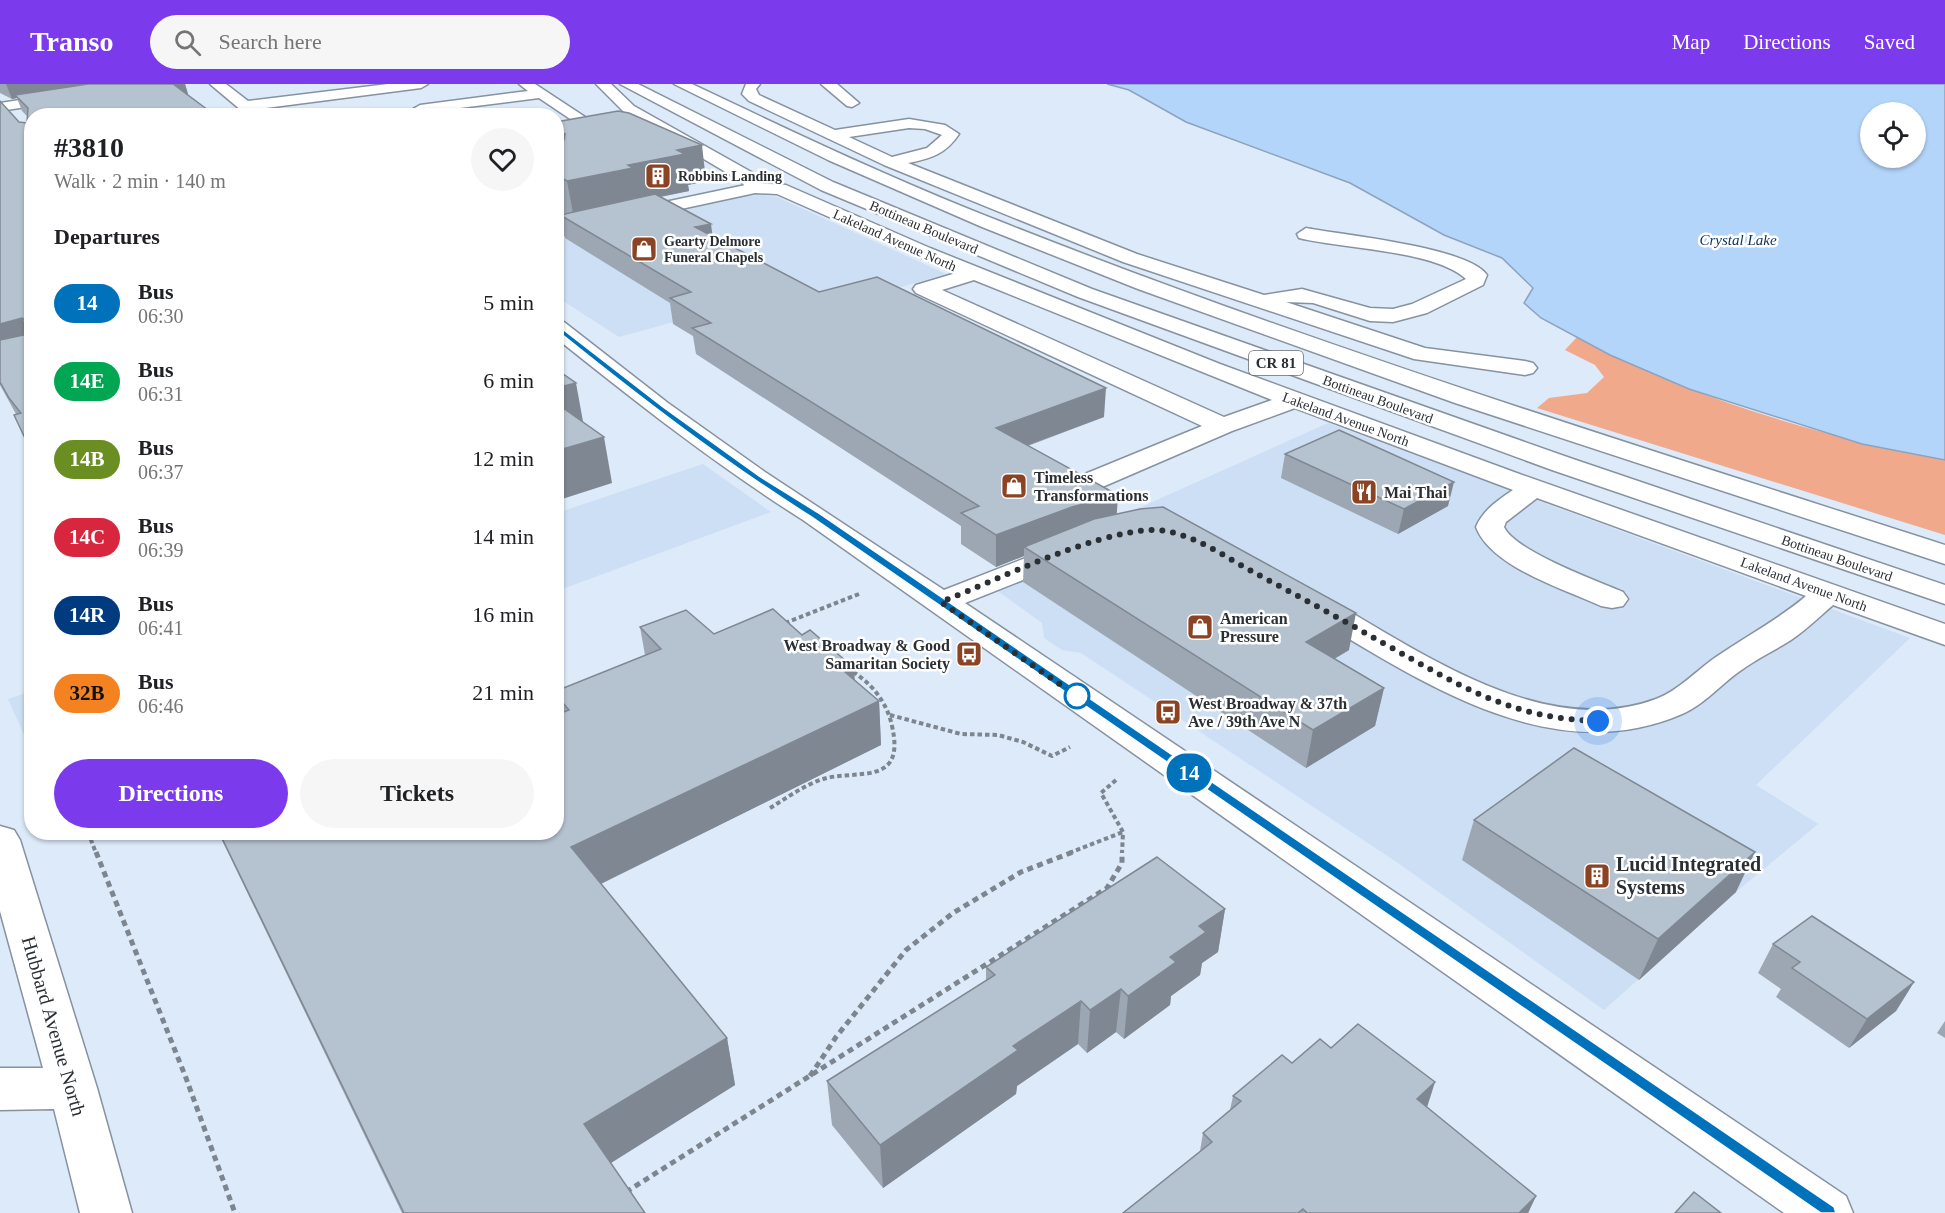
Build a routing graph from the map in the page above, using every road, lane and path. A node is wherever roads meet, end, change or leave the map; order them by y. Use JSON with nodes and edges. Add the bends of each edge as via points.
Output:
{"nodes":[{"id":1,"x":152,"y":84,"type":"edge"},
{"id":2,"x":217,"y":84,"type":"edge"},
{"id":3,"x":421,"y":84,"type":"edge"},
{"id":4,"x":526,"y":84,"type":"edge"},
{"id":5,"x":603,"y":84,"type":"edge"},
{"id":6,"x":627,"y":84,"type":"edge"},
{"id":7,"x":681,"y":84,"type":"edge"},
{"id":8,"x":753,"y":84,"type":"edge"},
{"id":9,"x":828,"y":84,"type":"edge"},
{"id":10,"x":125,"y":86,"type":"edge"},
{"id":11,"x":541,"y":94,"type":"junction"},
{"id":12,"x":483,"y":101,"type":"junction"},
{"id":13,"x":852,"y":103,"type":"dead end"},
{"id":14,"x":246,"y":106,"type":"junction"},
{"id":15,"x":6,"y":107,"type":"edge"},
{"id":16,"x":248,"y":108,"type":"edge"},
{"id":17,"x":434,"y":108,"type":"edge"},
{"id":18,"x":497,"y":108,"type":"edge"},
{"id":19,"x":563,"y":108,"type":"edge"},
{"id":20,"x":564,"y":109,"type":"edge"},
{"id":21,"x":831,"y":136,"type":"junction"},
{"id":22,"x":564,"y":142,"type":"edge"},
{"id":23,"x":890,"y":162,"type":"junction"},
{"id":24,"x":755,"y":188,"type":"junction"},
{"id":25,"x":564,"y":229,"type":"edge"},
{"id":26,"x":1306,"y":234,"type":"dead end"},
{"id":27,"x":972,"y":274,"type":"junction"},
{"id":28,"x":1262,"y":302,"type":"junction"},
{"id":29,"x":564,"y":333,"type":"edge"},
{"id":30,"x":1525,"y":368,"type":"dead end"},
{"id":31,"x":1220,"y":373,"type":"junction"},
{"id":32,"x":1157,"y":396,"type":"junction"},
{"id":33,"x":1294,"y":400,"type":"junction"},
{"id":34,"x":1223,"y":426,"type":"junction"},
{"id":35,"x":1090,"y":482,"type":"edge"},
{"id":36,"x":1535,"y":487,"type":"junction"},
{"id":37,"x":1091,"y":543,"type":"edge"},
{"id":38,"x":1945,"y":555,"type":"edge"},
{"id":39,"x":1288,"y":591,"type":"edge"},
{"id":40,"x":866,"y":592,"type":"dead end"},
{"id":41,"x":1829,"y":593,"type":"junction"},
{"id":42,"x":1945,"y":595,"type":"edge"},
{"id":43,"x":1612,"y":599,"type":"dead end"},
{"id":44,"x":941,"y":602,"type":"junction"},
{"id":45,"x":780,"y":625,"type":"edge"},
{"id":46,"x":1945,"y":635,"type":"edge"},
{"id":47,"x":849,"y":669,"type":"edge"},
{"id":48,"x":890,"y":715,"type":"junction"},
{"id":49,"x":1070,"y":747,"type":"dead end"},
{"id":50,"x":1116,"y":780,"type":"dead end"},
{"id":51,"x":770,"y":808,"type":"dead end"},
{"id":52,"x":1123,"y":832,"type":"junction"},
{"id":53,"x":0,"y":840,"type":"edge"},
{"id":54,"x":91,"y":840,"type":"edge"},
{"id":55,"x":809,"y":1078,"type":"junction"},
{"id":56,"x":73,"y":1088,"type":"junction"},
{"id":57,"x":0,"y":1089,"type":"edge"},
{"id":58,"x":623,"y":1194,"type":"edge"},
{"id":59,"x":106,"y":1213,"type":"edge"},
{"id":60,"x":235,"y":1213,"type":"edge"},
{"id":61,"x":1827,"y":1213,"type":"edge"}],
"edges":[{"from":1,"to":10,"type":"street"},
{"from":2,"to":14,"type":"street"},
{"from":3,"to":14,"type":"street"},
{"from":4,"to":11,"type":"street"},
{"from":5,"to":24,"type":"street","via":[[629,109],[747,177]]},
{"from":6,"to":42,"type":"street","name":"Bottineau Boulevard","number":"CR 81","via":[[827,186],[1074,289],[1561,464]]},
{"from":7,"to":38,"type":"street","name":"Bottineau Boulevard","number":"CR 81","via":[[894,186],[1101,270],[1398,375]]},
{"from":8,"to":21,"type":"street","via":[[749,94],[754,98]]},
{"from":9,"to":13,"type":"street"},
{"from":10,"to":15,"type":"street"},
{"from":11,"to":12,"type":"street"},
{"from":11,"to":19,"type":"street"},
{"from":12,"to":17,"type":"street"},
{"from":12,"to":18,"type":"street"},
{"from":14,"to":16,"type":"street"},
{"from":20,"to":22,"type":"street","via":[[606,136],[579,144]]},
{"from":21,"to":23,"type":"street"},
{"from":21,"to":23,"type":"street","via":[[906,124],[934,127],[951,134],[941,148]]},
{"from":23,"to":28,"type":"street","via":[[1130,258]]},
{"from":24,"to":25,"type":"street","name":"Lakeland Avenue North"},
{"from":24,"to":27,"type":"street","name":"Lakeland Avenue North","via":[[780,189]]},
{"from":26,"to":28,"type":"street","via":[[1397,248],[1440,259],[1478,275],[1476,281],[1409,313],[1393,316],[1372,315],[1309,293],[1285,294]]},
{"from":27,"to":31,"type":"street","name":"Lakeland Avenue North"},
{"from":27,"to":32,"type":"street","via":[[922,289]]},
{"from":28,"to":30,"type":"street","via":[[1422,354]]},
{"from":29,"to":44,"type":"street","via":[[755,478]]},
{"from":31,"to":32,"type":"street"},
{"from":31,"to":33,"type":"street","name":"Lakeland Avenue North"},
{"from":32,"to":34,"type":"street"},
{"from":33,"to":34,"type":"street"},
{"from":33,"to":36,"type":"street","name":"Lakeland Avenue North"},
{"from":34,"to":35,"type":"street"},
{"from":36,"to":41,"type":"street","name":"Lakeland Avenue North"},
{"from":36,"to":43,"type":"street","via":[[1495,517],[1490,525],[1491,534],[1499,544],[1524,558]]},
{"from":37,"to":44,"type":"street"},
{"from":39,"to":41,"type":"street","via":[[1459,686],[1501,704],[1531,714],[1622,722],[1671,706],[1723,667],[1780,632]]},
{"from":40,"to":45,"type":"path"},
{"from":41,"to":46,"type":"street","name":"Lakeland Avenue North"},
{"from":44,"to":61,"type":"street"},
{"from":47,"to":48,"type":"path","via":[[880,693]]},
{"from":48,"to":49,"type":"path","via":[[962,734],[1006,738],[1052,756]]},
{"from":48,"to":51,"type":"path","via":[[896,740],[895,754],[887,765],[862,776],[826,778]]},
{"from":50,"to":52,"type":"path","via":[[1101,793]]},
{"from":52,"to":55,"type":"path","via":[[1021,872],[953,912],[906,950],[836,1037]]},
{"from":52,"to":55,"type":"path","via":[[1122,863],[1107,888]]},
{"from":53,"to":56,"type":"street","name":"Hubbard Avenue North"},
{"from":54,"to":60,"type":"path"},
{"from":55,"to":58,"type":"path"},
{"from":56,"to":57,"type":"street"},
{"from":56,"to":59,"type":"street","name":"Hubbard Avenue North"}]}
